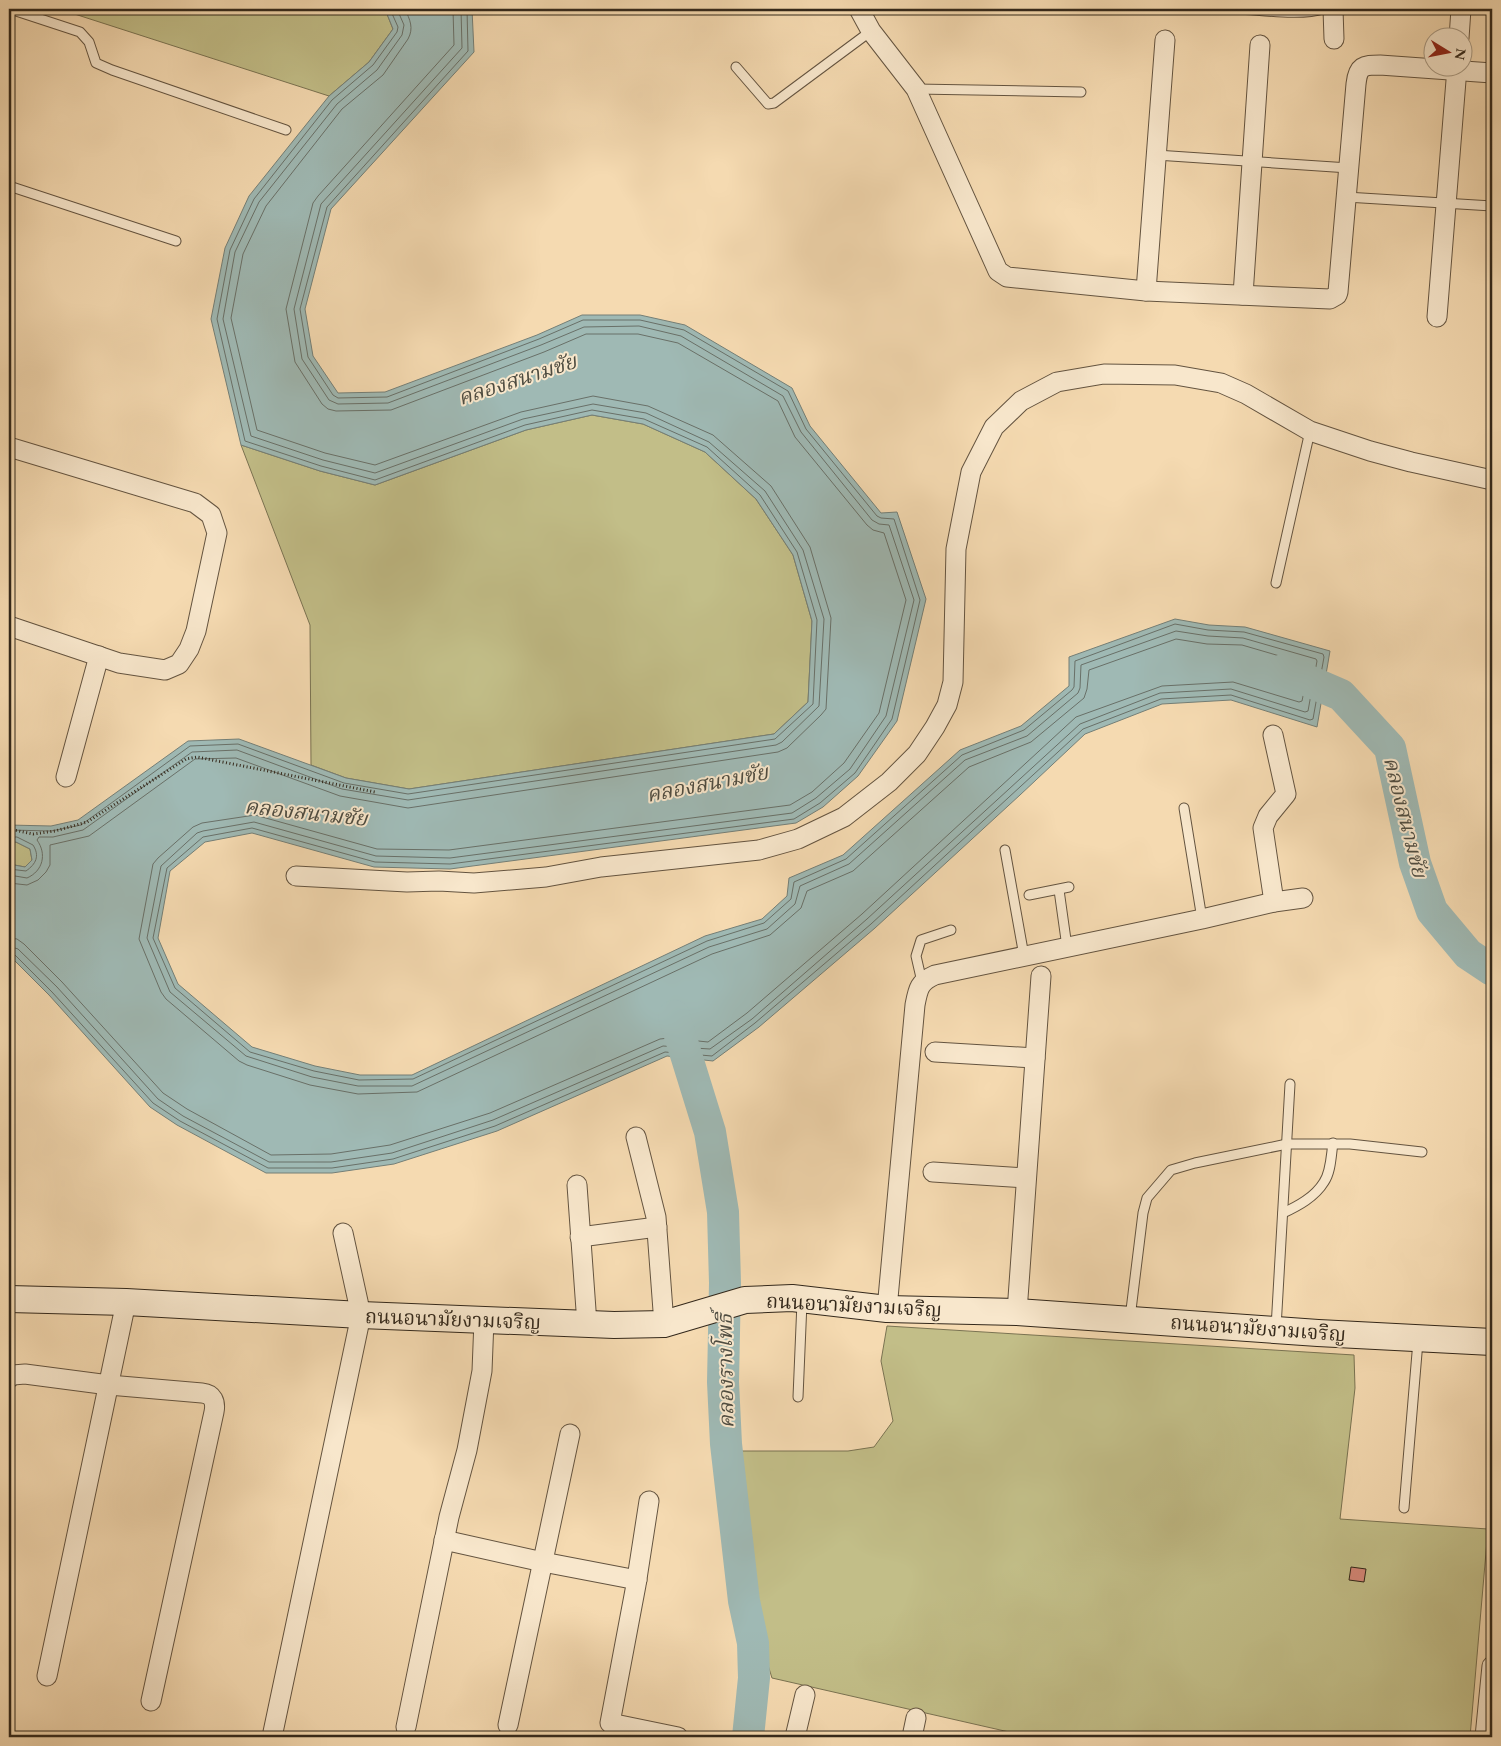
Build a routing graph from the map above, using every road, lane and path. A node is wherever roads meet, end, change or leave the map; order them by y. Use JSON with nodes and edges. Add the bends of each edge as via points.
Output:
{"nodes":[{"id":1,"x":10,"y":9,"type":"edge"},
{"id":2,"x":859,"y":9,"type":"edge"},
{"id":3,"x":1239,"y":9,"type":"edge"},
{"id":4,"x":1323,"y":9,"type":"edge"},
{"id":5,"x":1333,"y":9,"type":"edge"},
{"id":6,"x":1461,"y":9,"type":"edge"},
{"id":7,"x":1460,"y":28,"type":"edge"},
{"id":8,"x":872,"y":31,"type":"junction"},
{"id":9,"x":1334,"y":39,"type":"dead end"},
{"id":10,"x":1165,"y":40,"type":"dead end"},
{"id":11,"x":1260,"y":45,"type":"dead end"},
{"id":12,"x":736,"y":67,"type":"dead end"},
{"id":13,"x":1424,"y":67,"type":"edge"},
{"id":14,"x":1474,"y":71,"type":"edge"},
{"id":15,"x":1492,"y":74,"type":"edge"},
{"id":16,"x":1456,"y":78,"type":"edge"},
{"id":17,"x":916,"y":89,"type":"junction"},
{"id":18,"x":1081,"y":92,"type":"dead end"},
{"id":19,"x":286,"y":130,"type":"dead end"},
{"id":20,"x":1156,"y":155,"type":"junction"},
{"id":21,"x":1252,"y":162,"type":"junction"},
{"id":22,"x":1349,"y":168,"type":"junction"},
{"id":23,"x":9,"y":186,"type":"edge"},
{"id":24,"x":1346,"y":197,"type":"junction"},
{"id":25,"x":1447,"y":204,"type":"junction"},
{"id":26,"x":1492,"y":206,"type":"edge"},
{"id":27,"x":176,"y":241,"type":"dead end"},
{"id":28,"x":1146,"y":291,"type":"junction"},
{"id":29,"x":1243,"y":295,"type":"junction"},
{"id":30,"x":1437,"y":317,"type":"dead end"},
{"id":31,"x":1310,"y":431,"type":"junction"},
{"id":32,"x":9,"y":447,"type":"edge"},
{"id":33,"x":1492,"y":480,"type":"edge"},
{"id":34,"x":1276,"y":583,"type":"dead end"},
{"id":35,"x":9,"y":626,"type":"edge"},
{"id":36,"x":99,"y":656,"type":"junction"},
{"id":37,"x":1273,"y":735,"type":"dead end"},
{"id":38,"x":66,"y":777,"type":"dead end"},
{"id":39,"x":375,"y":792,"type":"dead end"},
{"id":40,"x":1184,"y":808,"type":"dead end"},
{"id":41,"x":9,"y":829,"type":"edge"},
{"id":42,"x":1005,"y":850,"type":"dead end"},
{"id":43,"x":296,"y":876,"type":"dead end"},
{"id":44,"x":1069,"y":887,"type":"dead end"},
{"id":45,"x":1059,"y":890,"type":"junction"},
{"id":46,"x":1029,"y":894,"type":"dead end"},
{"id":47,"x":1304,"y":898,"type":"dead end"},
{"id":48,"x":1274,"y":902,"type":"junction"},
{"id":49,"x":1202,"y":919,"type":"junction"},
{"id":50,"x":951,"y":930,"type":"dead end"},
{"id":51,"x":1067,"y":947,"type":"junction"},
{"id":52,"x":1024,"y":956,"type":"junction"},
{"id":53,"x":1041,"y":976,"type":"dead end"},
{"id":54,"x":922,"y":982,"type":"junction"},
{"id":55,"x":935,"y":1052,"type":"dead end"},
{"id":56,"x":1035,"y":1058,"type":"junction"},
{"id":57,"x":1290,"y":1084,"type":"dead end"},
{"id":58,"x":636,"y":1137,"type":"dead end"},
{"id":59,"x":1287,"y":1144,"type":"junction"},
{"id":60,"x":1333,"y":1144,"type":"junction"},
{"id":61,"x":1422,"y":1152,"type":"dead end"},
{"id":62,"x":934,"y":1172,"type":"dead end"},
{"id":63,"x":1026,"y":1178,"type":"junction"},
{"id":64,"x":577,"y":1185,"type":"dead end"},
{"id":65,"x":1283,"y":1213,"type":"junction"},
{"id":66,"x":657,"y":1226,"type":"junction"},
{"id":67,"x":343,"y":1233,"type":"dead end"},
{"id":68,"x":580,"y":1237,"type":"junction"},
{"id":69,"x":803,"y":1298,"type":"junction"},
{"id":70,"x":9,"y":1299,"type":"edge"},
{"id":71,"x":126,"y":1302,"type":"junction"},
{"id":72,"x":887,"y":1309,"type":"junction"},
{"id":73,"x":1017,"y":1312,"type":"junction"},
{"id":74,"x":361,"y":1315,"type":"junction"},
{"id":75,"x":484,"y":1320,"type":"junction"},
{"id":76,"x":1130,"y":1320,"type":"junction"},
{"id":77,"x":587,"y":1324,"type":"junction"},
{"id":78,"x":664,"y":1324,"type":"junction"},
{"id":79,"x":1276,"y":1330,"type":"junction"},
{"id":80,"x":1419,"y":1338,"type":"junction"},
{"id":81,"x":1492,"y":1342,"type":"edge"},
{"id":82,"x":9,"y":1378,"type":"edge"},
{"id":83,"x":109,"y":1385,"type":"junction"},
{"id":84,"x":798,"y":1397,"type":"dead end"},
{"id":85,"x":570,"y":1434,"type":"dead end"},
{"id":86,"x":648,"y":1501,"type":"dead end"},
{"id":87,"x":1404,"y":1508,"type":"dead end"},
{"id":88,"x":444,"y":1540,"type":"junction"},
{"id":89,"x":543,"y":1562,"type":"junction"},
{"id":90,"x":636,"y":1580,"type":"junction"},
{"id":91,"x":1492,"y":1666,"type":"edge"},
{"id":92,"x":46,"y":1676,"type":"dead end"},
{"id":93,"x":805,"y":1695,"type":"dead end"},
{"id":94,"x":151,"y":1701,"type":"dead end"},
{"id":95,"x":916,"y":1718,"type":"dead end"},
{"id":96,"x":508,"y":1725,"type":"dead end"},
{"id":97,"x":406,"y":1727,"type":"dead end"},
{"id":98,"x":609,"y":1730,"type":"edge"},
{"id":99,"x":272,"y":1737,"type":"edge"},
{"id":100,"x":678,"y":1737,"type":"edge"},
{"id":101,"x":795,"y":1737,"type":"edge"},
{"id":102,"x":912,"y":1737,"type":"edge"},
{"id":103,"x":1485,"y":1737,"type":"edge"}],
"edges":[{"from":1,"to":19,"type":"lane","via":[[80,32],[89,42],[96,62],[112,70]]},
{"from":2,"to":8,"type":"street"},
{"from":3,"to":4,"type":"lane","via":[[1297,12]]},
{"from":5,"to":9,"type":"street"},
{"from":6,"to":7,"type":"street"},
{"from":8,"to":12,"type":"lane","via":[[771,104]]},
{"from":8,"to":17,"type":"street"},
{"from":10,"to":20,"type":"street"},
{"from":11,"to":21,"type":"street"},
{"from":13,"to":22,"type":"street","via":[[1362,66],[1357,74]]},
{"from":14,"to":15,"type":"street"},
{"from":16,"to":25,"type":"street"},
{"from":17,"to":18,"type":"lane"},
{"from":17,"to":28,"type":"street","via":[[1000,274]]},
{"from":20,"to":21,"type":"lane"},
{"from":20,"to":28,"type":"street"},
{"from":21,"to":22,"type":"lane"},
{"from":21,"to":29,"type":"street"},
{"from":22,"to":24,"type":"street"},
{"from":23,"to":27,"type":"lane"},
{"from":24,"to":25,"type":"lane"},
{"from":24,"to":29,"type":"street","via":[[1337,295],[1330,299]]},
{"from":25,"to":26,"type":"lane"},
{"from":25,"to":30,"type":"street"},
{"from":28,"to":29,"type":"street"},
{"from":31,"to":33,"type":"street","via":[[1370,451]]},
{"from":31,"to":34,"type":"lane"},
{"from":31,"to":43,"type":"street","via":[[1221,383],[1176,375],[1104,374],[1058,382],[1021,402],[994,427],[971,472],[956,549],[952,682],[947,705],[936,727],[917,754],[890,782],[844,817],[798,839],[759,850],[490,883]]},
{"from":32,"to":36,"type":"street","via":[[195,503],[211,516],[217,532],[196,631],[179,664],[165,670],[119,663]]},
{"from":35,"to":36,"type":"street"},
{"from":36,"to":38,"type":"street"},
{"from":37,"to":48,"type":"street","via":[[1286,794],[1268,816],[1263,828]]},
{"from":39,"to":41,"type":"path","via":[[197,757],[186,759],[87,822],[33,834]]},
{"from":40,"to":49,"type":"lane"},
{"from":42,"to":52,"type":"lane"},
{"from":44,"to":45,"type":"lane"},
{"from":45,"to":46,"type":"lane"},
{"from":45,"to":51,"type":"lane"},
{"from":47,"to":48,"type":"street"},
{"from":48,"to":49,"type":"street"},
{"from":49,"to":51,"type":"street"},
{"from":50,"to":54,"type":"lane","via":[[921,940],[916,956]]},
{"from":51,"to":52,"type":"street"},
{"from":52,"to":54,"type":"street","via":[[935,975]]},
{"from":53,"to":56,"type":"street"},
{"from":54,"to":72,"type":"street","via":[[915,1005]]},
{"from":55,"to":56,"type":"street"},
{"from":56,"to":63,"type":"street"},
{"from":57,"to":59,"type":"lane"},
{"from":58,"to":66,"type":"street"},
{"from":59,"to":60,"type":"lane"},
{"from":59,"to":65,"type":"lane"},
{"from":59,"to":76,"type":"lane","via":[[1172,1170],[1156,1186],[1147,1198],[1143,1213]]},
{"from":60,"to":61,"type":"lane"},
{"from":60,"to":65,"type":"lane","via":[[1324,1182],[1313,1195]]},
{"from":62,"to":63,"type":"street"},
{"from":63,"to":73,"type":"street"},
{"from":64,"to":68,"type":"street"},
{"from":65,"to":79,"type":"lane"},
{"from":66,"to":68,"type":"street"},
{"from":66,"to":78,"type":"street"},
{"from":67,"to":74,"type":"street"},
{"from":68,"to":77,"type":"street"},
{"from":69,"to":72,"type":"street","name":"ถนนอนามัยงามเจริญ"},
{"from":69,"to":78,"type":"street","name":"ถนนอนามัยงามเจริญ","via":[[745,1300]]},
{"from":69,"to":84,"type":"lane"},
{"from":70,"to":71,"type":"street","name":"ถนนอนามัยงามเจริญ"},
{"from":71,"to":74,"type":"street","name":"ถนนอนามัยงามเจริญ"},
{"from":71,"to":83,"type":"street"},
{"from":72,"to":73,"type":"street","name":"ถนนอนามัยงามเจริญ"},
{"from":73,"to":76,"type":"street","name":"ถนนอนามัยงามเจริญ"},
{"from":74,"to":75,"type":"street","name":"ถนนอนามัยงามเจริญ"},
{"from":74,"to":99,"type":"street"},
{"from":75,"to":77,"type":"street","name":"ถนนอนามัยงามเจริญ"},
{"from":75,"to":88,"type":"street","via":[[482,1371],[468,1450]]},
{"from":76,"to":79,"type":"street","name":"ถนนอนามัยงามเจริญ"},
{"from":77,"to":78,"type":"street","name":"ถนนอนามัยงามเจริญ"},
{"from":79,"to":80,"type":"street","name":"ถนนอนามัยงามเจริญ"},
{"from":80,"to":81,"type":"street","name":"ถนนอนามัยงามเจริญ"},
{"from":80,"to":87,"type":"lane"},
{"from":82,"to":83,"type":"street","via":[[25,1374]]},
{"from":83,"to":92,"type":"street"},
{"from":83,"to":94,"type":"street","via":[[208,1394],[215,1406]]},
{"from":85,"to":89,"type":"street"},
{"from":86,"to":90,"type":"street"},
{"from":88,"to":89,"type":"street"},
{"from":88,"to":97,"type":"street"},
{"from":89,"to":90,"type":"street"},
{"from":89,"to":96,"type":"street"},
{"from":90,"to":98,"type":"street"},
{"from":91,"to":103,"type":"street"},
{"from":93,"to":101,"type":"street"},
{"from":95,"to":102,"type":"street"},
{"from":98,"to":100,"type":"street"}]}
